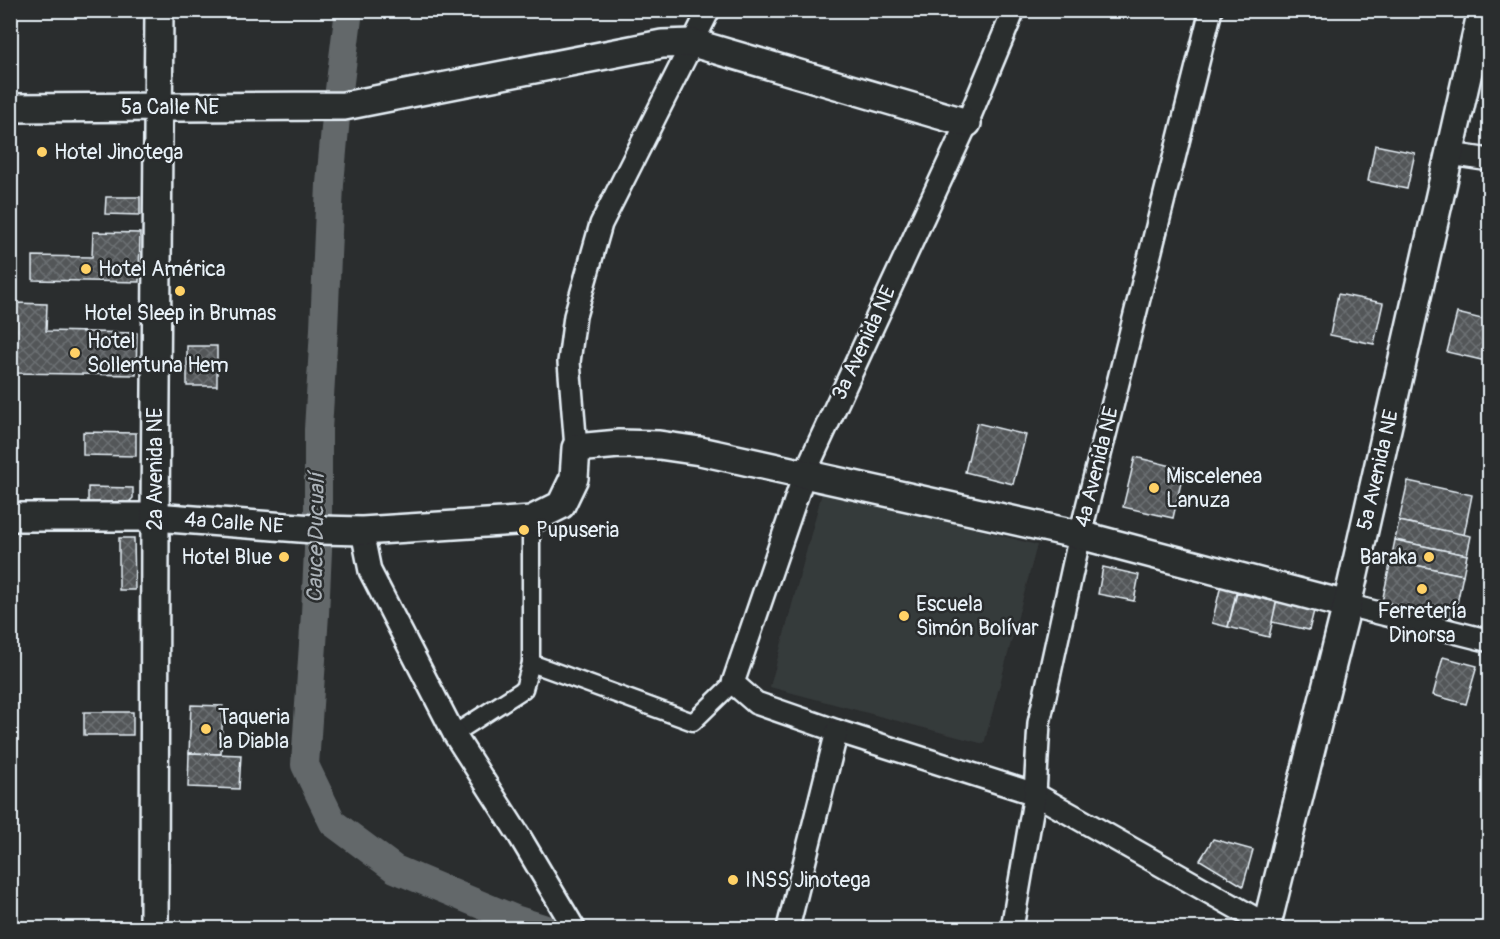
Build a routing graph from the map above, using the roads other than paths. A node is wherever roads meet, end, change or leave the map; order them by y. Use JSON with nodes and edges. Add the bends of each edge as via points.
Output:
{"nodes":[{"id":1,"x":159,"y":10,"type":"edge"},
{"id":2,"x":709,"y":10,"type":"edge"},
{"id":3,"x":1014,"y":10,"type":"edge"},
{"id":4,"x":1211,"y":10,"type":"edge"},
{"id":5,"x":1482,"y":10,"type":"edge"},
{"id":6,"x":693,"y":43,"type":"junction"},
{"id":7,"x":158,"y":107,"type":"junction"},
{"id":8,"x":10,"y":108,"type":"edge"},
{"id":9,"x":967,"y":123,"type":"junction"},
{"id":10,"x":1449,"y":154,"type":"junction"},
{"id":11,"x":1490,"y":160,"type":"edge"},
{"id":12,"x":576,"y":448,"type":"junction"},
{"id":13,"x":804,"y":474,"type":"junction"},
{"id":14,"x":10,"y":517,"type":"edge"},
{"id":15,"x":155,"y":517,"type":"junction"},
{"id":16,"x":531,"y":519,"type":"junction"},
{"id":17,"x":362,"y":531,"type":"junction"},
{"id":18,"x":1080,"y":535,"type":"junction"},
{"id":19,"x":1347,"y":605,"type":"junction"},
{"id":20,"x":1490,"y":641,"type":"edge"},
{"id":21,"x":531,"y":663,"type":"junction"},
{"id":22,"x":733,"y":683,"type":"junction"},
{"id":23,"x":837,"y":731,"type":"junction"},
{"id":24,"x":454,"y":734,"type":"junction"},
{"id":25,"x":1035,"y":794,"type":"junction"},
{"id":26,"x":1267,"y":927,"type":"edge"},
{"id":27,"x":154,"y":928,"type":"edge"},
{"id":28,"x":574,"y":928,"type":"edge"},
{"id":29,"x":788,"y":928,"type":"edge"},
{"id":30,"x":1012,"y":928,"type":"edge"}],
"edges":[{"from":1,"to":7,"type":"street","name":"2a Avenida NE"},
{"from":2,"to":6,"type":"street"},
{"from":3,"to":9,"type":"street","name":"3a Avenida NE"},
{"from":4,"to":18,"type":"street","name":"4a Avenida NE"},
{"from":5,"to":10,"type":"street","name":"5a Avenida NE"},
{"from":6,"to":7,"type":"street","name":"5a Calle NE","via":[[662,44],[336,107]]},
{"from":6,"to":9,"type":"street","name":"5a Calle NE"},
{"from":6,"to":12,"type":"street","via":[[601,224],[575,316],[569,362]]},
{"from":7,"to":8,"type":"street","name":"5a Calle NE"},
{"from":7,"to":15,"type":"street","name":"2a Avenida NE"},
{"from":9,"to":13,"type":"street","name":"3a Avenida NE"},
{"from":10,"to":11,"type":"street"},
{"from":10,"to":19,"type":"street","name":"5a Avenida NE"},
{"from":12,"to":13,"type":"street","via":[[659,445]]},
{"from":12,"to":16,"type":"street","via":[[574,478],[561,505]]},
{"from":13,"to":18,"type":"street"},
{"from":13,"to":22,"type":"street","name":"3a Avenida NE"},
{"from":14,"to":15,"type":"street","name":"4a Calle NE"},
{"from":15,"to":17,"type":"street","name":"4a Calle NE"},
{"from":15,"to":27,"type":"street","name":"2a Avenida NE"},
{"from":16,"to":17,"type":"street","name":"4a Calle NE"},
{"from":16,"to":21,"type":"street"},
{"from":17,"to":24,"type":"street","via":[[370,571]]},
{"from":18,"to":19,"type":"street"},
{"from":18,"to":25,"type":"street","name":"4a Avenida NE","via":[[1039,723]]},
{"from":19,"to":20,"type":"street"},
{"from":19,"to":26,"type":"street","name":"5a Avenida NE"},
{"from":21,"to":22,"type":"street","via":[[693,722]]},
{"from":21,"to":24,"type":"street","via":[[524,688]]},
{"from":22,"to":23,"type":"street","via":[[756,703]]},
{"from":23,"to":25,"type":"street"},
{"from":23,"to":29,"type":"street"},
{"from":24,"to":28,"type":"street"},
{"from":25,"to":26,"type":"street"},
{"from":25,"to":30,"type":"street","name":"4a Avenida NE"}]}
